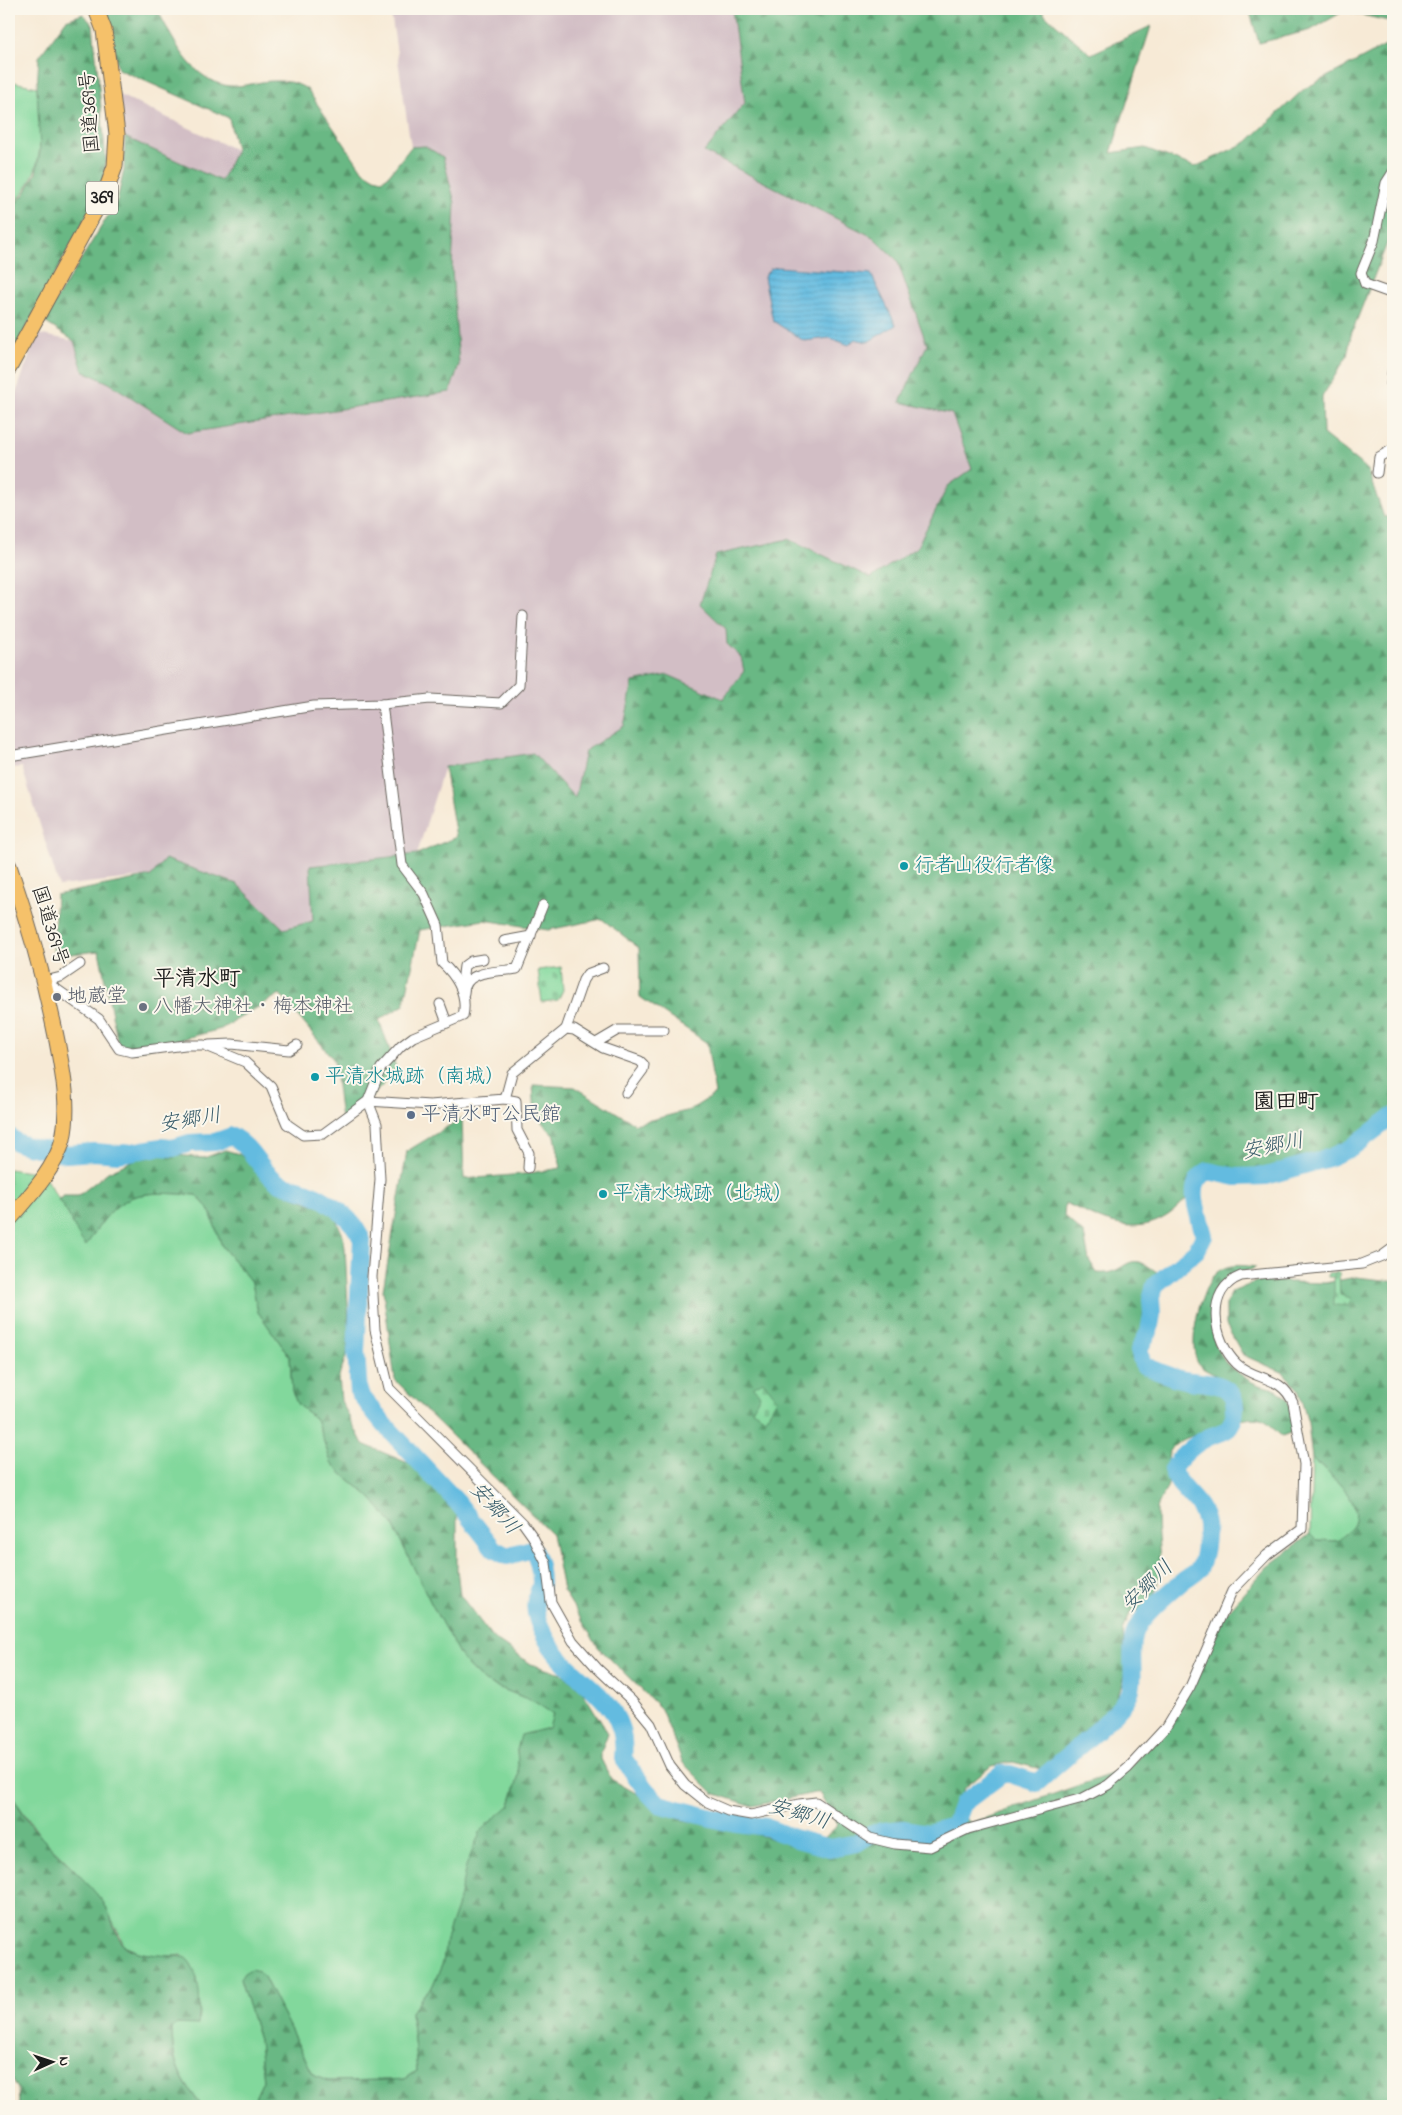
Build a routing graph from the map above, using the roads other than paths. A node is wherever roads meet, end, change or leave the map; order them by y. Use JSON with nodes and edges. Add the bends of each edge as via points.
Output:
{"nodes":[{"id":1,"x":96,"y":9,"type":"edge"},
{"id":2,"x":1393,"y":172,"type":"edge"},
{"id":3,"x":1393,"y":294,"type":"edge"},
{"id":4,"x":1393,"y":364,"type":"edge"},
{"id":5,"x":9,"y":368,"type":"edge"},
{"id":6,"x":1393,"y":410,"type":"edge"},
{"id":7,"x":1393,"y":449,"type":"edge"},
{"id":8,"x":1376,"y":473,"type":"dead end"},
{"id":9,"x":523,"y":616,"type":"dead end"},
{"id":10,"x":382,"y":704,"type":"junction"},
{"id":11,"x":9,"y":756,"type":"edge"},
{"id":12,"x":9,"y":866,"type":"edge"},
{"id":13,"x":543,"y":905,"type":"dead end"},
{"id":14,"x":531,"y":936,"type":"junction"},
{"id":15,"x":504,"y":941,"type":"dead end"},
{"id":16,"x":483,"y":959,"type":"dead end"},
{"id":17,"x":80,"y":964,"type":"dead end"},
{"id":18,"x":603,"y":968,"type":"dead end"},
{"id":19,"x":46,"y":981,"type":"junction"},
{"id":20,"x":466,"y":982,"type":"junction"},
{"id":21,"x":464,"y":995,"type":"junction"},
{"id":22,"x":440,"y":1004,"type":"dead end"},
{"id":23,"x":447,"y":1023,"type":"junction"},
{"id":24,"x":566,"y":1029,"type":"junction"},
{"id":25,"x":664,"y":1030,"type":"dead end"},
{"id":26,"x":596,"y":1044,"type":"junction"},
{"id":27,"x":204,"y":1045,"type":"junction"},
{"id":28,"x":297,"y":1045,"type":"dead end"},
{"id":29,"x":626,"y":1093,"type":"dead end"},
{"id":30,"x":505,"y":1099,"type":"junction"},
{"id":31,"x":368,"y":1101,"type":"junction"},
{"id":32,"x":528,"y":1168,"type":"dead end"},
{"id":33,"x":9,"y":1220,"type":"edge"},
{"id":34,"x":1393,"y":1248,"type":"edge"}],
"edges":[{"from":1,"to":5,"type":"highway","name":"国道369号","number":"369","via":[[104,30],[116,134],[115,166],[106,191]]},
{"from":2,"to":3,"type":"street","via":[[1386,183],[1374,240],[1361,274],[1365,284]]},
{"from":4,"to":6,"type":"street"},
{"from":7,"to":8,"type":"street","via":[[1379,457]]},
{"from":9,"to":10,"type":"street","via":[[519,685],[501,703],[430,699]]},
{"from":10,"to":11,"type":"street","via":[[314,706]]},
{"from":10,"to":21,"type":"street","via":[[402,865],[429,904],[440,934],[442,963],[452,972]]},
{"from":12,"to":19,"type":"highway","name":"国道369号"},
{"from":13,"to":14,"type":"street"},
{"from":14,"to":15,"type":"street"},
{"from":14,"to":20,"type":"street","via":[[517,969],[479,974]]},
{"from":16,"to":20,"type":"street","via":[[464,966]]},
{"from":17,"to":19,"type":"street","via":[[60,978]]},
{"from":18,"to":24,"type":"street","via":[[588,974],[583,980]]},
{"from":19,"to":27,"type":"street","via":[[99,1019],[119,1049],[132,1052]]},
{"from":19,"to":33,"type":"highway","name":"国道369号","via":[[65,1084],[66,1115],[62,1141],[41,1183]]},
{"from":20,"to":21,"type":"street"},
{"from":21,"to":23,"type":"street","via":[[463,1016]]},
{"from":22,"to":23,"type":"street"},
{"from":23,"to":31,"type":"street","via":[[413,1036],[401,1046],[380,1068]]},
{"from":24,"to":26,"type":"street","via":[[574,1030]]},
{"from":24,"to":30,"type":"street","via":[[512,1074]]},
{"from":25,"to":26,"type":"street","via":[[618,1030]]},
{"from":26,"to":29,"type":"street","via":[[640,1060],[644,1065]]},
{"from":27,"to":28,"type":"street","via":[[289,1050]]},
{"from":27,"to":31,"type":"street","via":[[245,1062],[271,1086],[287,1124],[303,1135],[323,1134]]},
{"from":30,"to":31,"type":"street","via":[[430,1105]]},
{"from":30,"to":32,"type":"street","via":[[516,1101],[517,1130],[529,1153]]},
{"from":31,"to":34,"type":"street","via":[[378,1124],[380,1178],[372,1277],[375,1330],[389,1388],[533,1537],[546,1563],[551,1602],[559,1620],[573,1641],[651,1724],[670,1766],[685,1785],[705,1801],[728,1811],[751,1815],[816,1802],[862,1834],[895,1844],[930,1847],[968,1829],[1068,1803],[1108,1785],[1166,1727],[1190,1687],[1232,1591],[1267,1555],[1302,1529],[1304,1464],[1291,1397],[1275,1382],[1245,1370],[1230,1355],[1218,1330],[1215,1306],[1222,1289],[1241,1276],[1362,1264]]}]}
